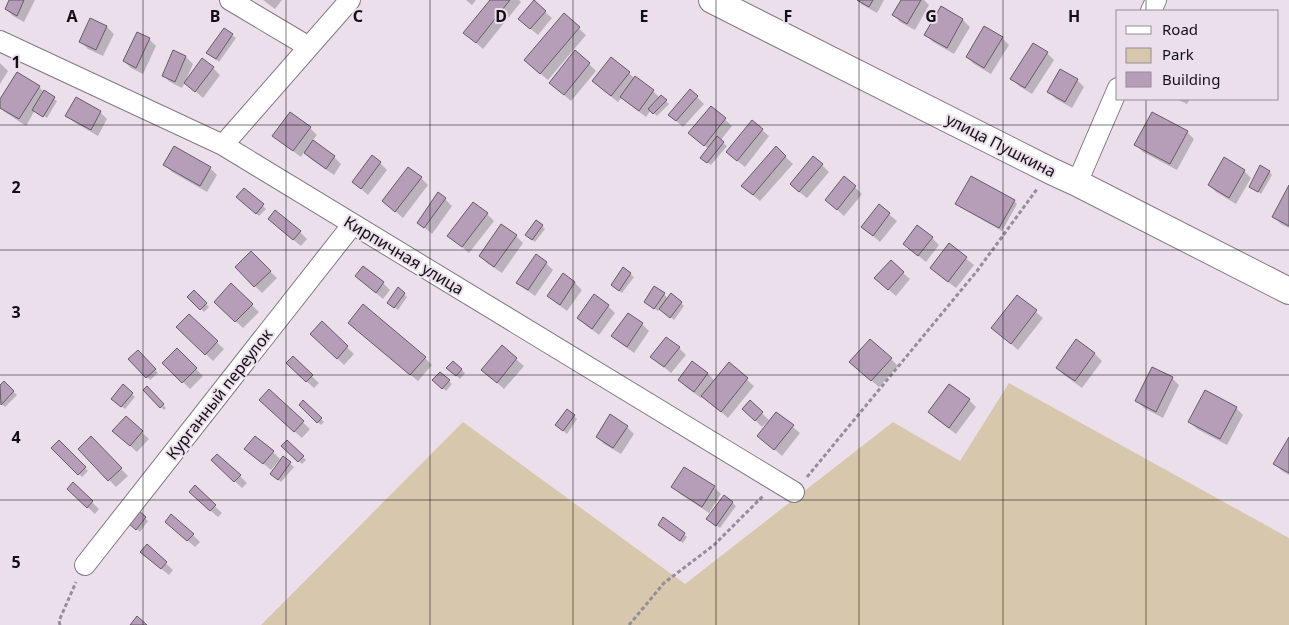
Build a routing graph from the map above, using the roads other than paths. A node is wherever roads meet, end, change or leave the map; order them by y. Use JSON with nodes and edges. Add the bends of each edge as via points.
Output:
{"nodes":[{"id":1,"x":230,"y":0,"type":"edge"},
{"id":2,"x":350,"y":0,"type":"edge"},
{"id":3,"x":712,"y":0,"type":"edge"},
{"id":4,"x":0,"y":41,"type":"edge"},
{"id":5,"x":309,"y":47,"type":"junction"},
{"id":6,"x":1116,"y":93,"type":"edge"},
{"id":7,"x":223,"y":145,"type":"junction"},
{"id":8,"x":1077,"y":183,"type":"junction"},
{"id":9,"x":353,"y":224,"type":"junction"},
{"id":10,"x":1289,"y":291,"type":"edge"},
{"id":11,"x":794,"y":492,"type":"road end"},
{"id":12,"x":85,"y":565,"type":"road end"}],
"edges":[{"from":1,"to":5,"type":"street"},
{"from":2,"to":5,"type":"street"},
{"from":3,"to":8,"type":"main road","name":"улица Пушкина"},
{"from":4,"to":7,"type":"street","name":"Кирпичная улица"},
{"from":5,"to":7,"type":"street"},
{"from":6,"to":8,"type":"street"},
{"from":7,"to":9,"type":"street","name":"Кирпичная улица"},
{"from":8,"to":10,"type":"main road","name":"улица Пушкина"},
{"from":9,"to":11,"type":"street","name":"Кирпичная улица"},
{"from":9,"to":12,"type":"street","name":"Курганный переулок"}]}
